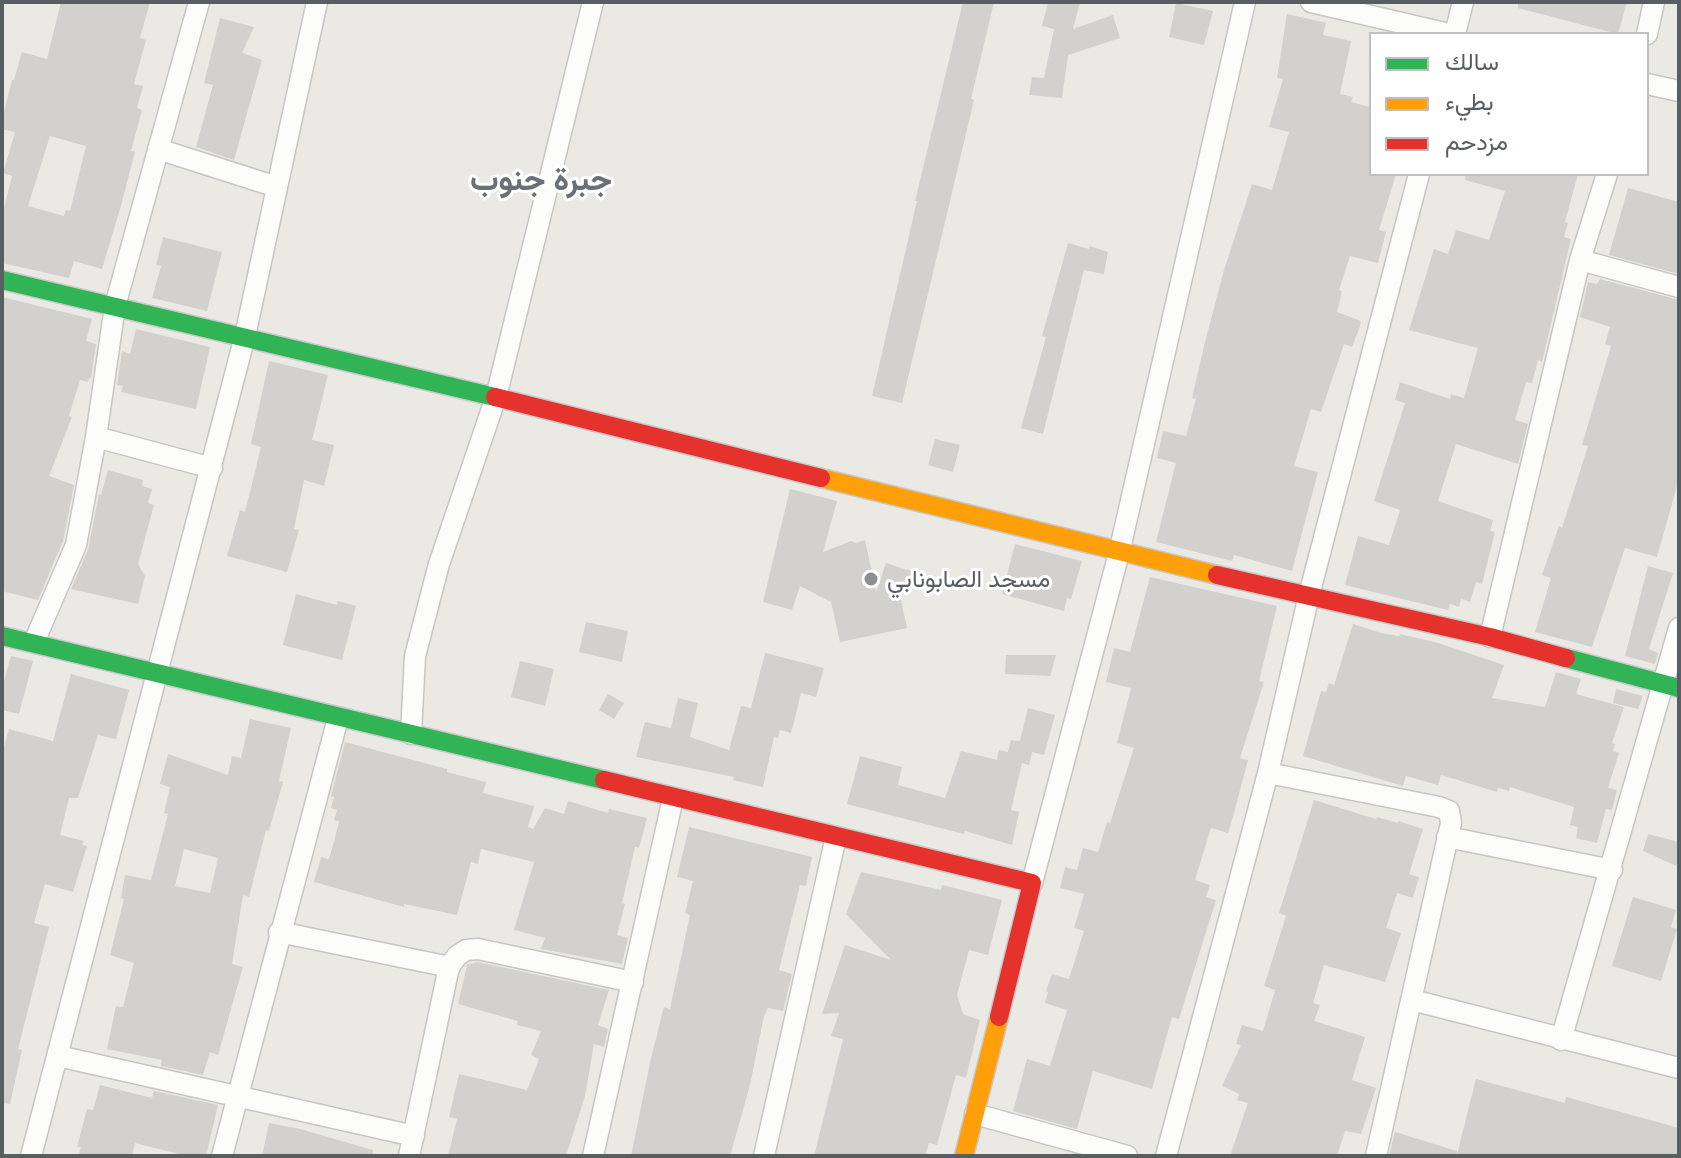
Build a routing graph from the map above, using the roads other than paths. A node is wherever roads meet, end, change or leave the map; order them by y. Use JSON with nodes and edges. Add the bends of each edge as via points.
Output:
{"nodes":[{"id":1,"x":199,"y":2,"type":"edge"},
{"id":2,"x":317,"y":2,"type":"edge"},
{"id":3,"x":593,"y":2,"type":"edge"},
{"id":4,"x":1245,"y":2,"type":"edge"},
{"id":5,"x":1311,"y":2,"type":"edge"},
{"id":6,"x":1463,"y":2,"type":"edge"},
{"id":7,"x":1654,"y":2,"type":"edge"},
{"id":8,"x":1443,"y":32,"type":"edge"},
{"id":9,"x":1453,"y":32,"type":"edge"},
{"id":10,"x":1647,"y":32,"type":"edge"},
{"id":11,"x":1649,"y":84,"type":"edge"},
{"id":12,"x":1679,"y":91,"type":"edge"},
{"id":13,"x":158,"y":149,"type":"junction"},
{"id":14,"x":1418,"y":176,"type":"edge"},
{"id":15,"x":1606,"y":176,"type":"edge"},
{"id":16,"x":277,"y":187,"type":"junction"},
{"id":17,"x":1580,"y":260,"type":"junction"},
{"id":18,"x":2,"y":280,"type":"edge"},
{"id":19,"x":1679,"y":287,"type":"edge"},
{"id":20,"x":115,"y":306,"type":"junction"},
{"id":21,"x":245,"y":336,"type":"junction"},
{"id":22,"x":496,"y":397,"type":"junction"},
{"id":23,"x":96,"y":437,"type":"junction"},
{"id":24,"x":212,"y":468,"type":"junction"},
{"id":25,"x":1119,"y":553,"type":"junction"},
{"id":26,"x":1309,"y":595,"type":"junction"},
{"id":27,"x":1679,"y":628,"type":"edge"},
{"id":28,"x":2,"y":636,"type":"edge"},
{"id":29,"x":1490,"y":637,"type":"junction"},
{"id":30,"x":34,"y":642,"type":"junction"},
{"id":31,"x":159,"y":673,"type":"junction"},
{"id":32,"x":1672,"y":686,"type":"edge"},
{"id":33,"x":338,"y":718,"type":"junction"},
{"id":34,"x":411,"y":734,"type":"junction"},
{"id":35,"x":1268,"y":773,"type":"junction"},
{"id":36,"x":673,"y":798,"type":"junction"},
{"id":37,"x":836,"y":837,"type":"junction"},
{"id":38,"x":1447,"y":837,"type":"junction"},
{"id":39,"x":1612,"y":870,"type":"junction"},
{"id":40,"x":1032,"y":883,"type":"junction"},
{"id":41,"x":279,"y":932,"type":"junction"},
{"id":42,"x":450,"y":967,"type":"junction"},
{"id":43,"x":633,"y":982,"type":"junction"},
{"id":44,"x":1412,"y":1000,"type":"junction"},
{"id":45,"x":1561,"y":1040,"type":"junction"},
{"id":46,"x":58,"y":1056,"type":"junction"},
{"id":47,"x":1679,"y":1068,"type":"edge"},
{"id":48,"x":237,"y":1095,"type":"junction"},
{"id":49,"x":975,"y":1114,"type":"junction"},
{"id":50,"x":412,"y":1146,"type":"edge"},
{"id":51,"x":31,"y":1156,"type":"edge"},
{"id":52,"x":222,"y":1156,"type":"edge"},
{"id":53,"x":593,"y":1156,"type":"edge"},
{"id":54,"x":764,"y":1156,"type":"edge"},
{"id":55,"x":964,"y":1156,"type":"edge"},
{"id":56,"x":1127,"y":1156,"type":"edge"},
{"id":57,"x":1166,"y":1156,"type":"edge"},
{"id":58,"x":1376,"y":1156,"type":"edge"}],
"edges":[{"from":1,"to":13,"type":"street"},
{"from":2,"to":16,"type":"street"},
{"from":3,"to":22,"type":"street"},
{"from":4,"to":25,"type":"street"},
{"from":5,"to":8,"type":"street"},
{"from":6,"to":9,"type":"street"},
{"from":7,"to":10,"type":"street"},
{"from":11,"to":12,"type":"street"},
{"from":13,"to":16,"type":"street"},
{"from":13,"to":20,"type":"street"},
{"from":14,"to":26,"type":"street"},
{"from":15,"to":17,"type":"street"},
{"from":16,"to":21,"type":"street"},
{"from":17,"to":19,"type":"street"},
{"from":17,"to":29,"type":"street"},
{"from":18,"to":20,"type":"street"},
{"from":20,"to":21,"type":"street"},
{"from":20,"to":23,"type":"street"},
{"from":21,"to":22,"type":"street"},
{"from":21,"to":24,"type":"street"},
{"from":22,"to":25,"type":"street"},
{"from":22,"to":34,"type":"street","via":[[439,564],[415,656]]},
{"from":23,"to":24,"type":"street"},
{"from":23,"to":30,"type":"street","via":[[76,545]]},
{"from":24,"to":31,"type":"street"},
{"from":25,"to":26,"type":"street"},
{"from":25,"to":40,"type":"street"},
{"from":26,"to":29,"type":"street"},
{"from":26,"to":35,"type":"street"},
{"from":27,"to":32,"type":"street"},
{"from":28,"to":30,"type":"street"},
{"from":29,"to":32,"type":"street"},
{"from":30,"to":31,"type":"street"},
{"from":31,"to":33,"type":"street"},
{"from":31,"to":46,"type":"street"},
{"from":32,"to":39,"type":"street"},
{"from":33,"to":34,"type":"street"},
{"from":33,"to":41,"type":"street"},
{"from":34,"to":36,"type":"street"},
{"from":35,"to":38,"type":"street","via":[[1439,807],[1449,811]]},
{"from":35,"to":57,"type":"street"},
{"from":36,"to":37,"type":"street"},
{"from":36,"to":43,"type":"street"},
{"from":37,"to":40,"type":"street"},
{"from":37,"to":54,"type":"street"},
{"from":38,"to":39,"type":"street"},
{"from":38,"to":44,"type":"street"},
{"from":39,"to":45,"type":"street"},
{"from":40,"to":49,"type":"street"},
{"from":41,"to":42,"type":"street"},
{"from":41,"to":48,"type":"street"},
{"from":42,"to":43,"type":"street","via":[[466,950],[478,949]]},
{"from":42,"to":50,"type":"street"},
{"from":43,"to":53,"type":"street"},
{"from":44,"to":45,"type":"street"},
{"from":44,"to":58,"type":"street"},
{"from":45,"to":47,"type":"street"},
{"from":46,"to":48,"type":"street"},
{"from":46,"to":51,"type":"street"},
{"from":48,"to":50,"type":"street"},
{"from":48,"to":52,"type":"street"},
{"from":49,"to":55,"type":"street"},
{"from":49,"to":56,"type":"street"}]}
